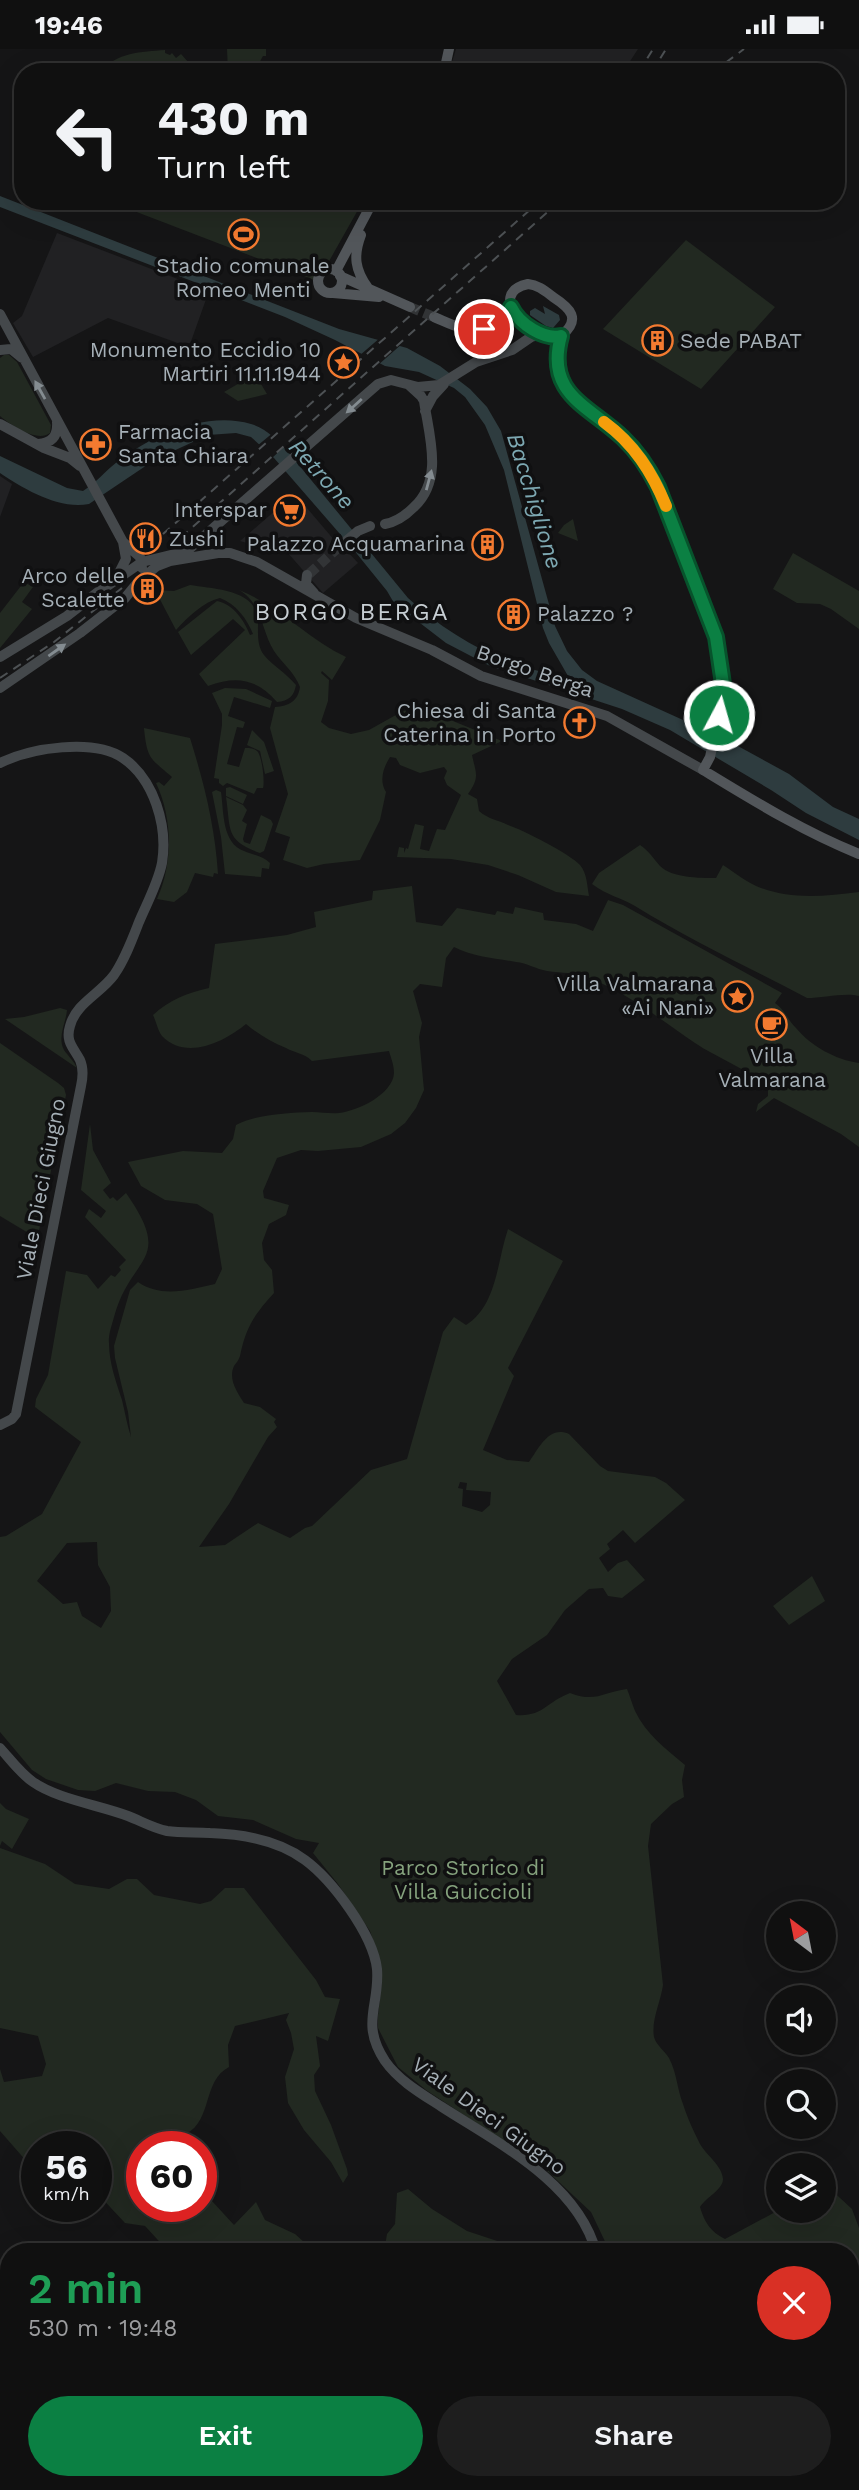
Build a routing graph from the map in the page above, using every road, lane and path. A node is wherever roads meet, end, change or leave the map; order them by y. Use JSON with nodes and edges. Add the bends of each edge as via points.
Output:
{"nodes":[{"id":1,"x":368,"y":210,"type":"edge"},
{"id":2,"x":364,"y":219,"type":"junction"},
{"id":3,"x":338,"y":274,"type":"junction"},
{"id":4,"x":369,"y":289,"type":"junction"},
{"id":5,"x":331,"y":293,"type":"junction"},
{"id":6,"x":386,"y":298,"type":"junction"},
{"id":7,"x":410,"y":307,"type":"tunnel mouth"},
{"id":8,"x":511,"y":307,"type":"junction"},
{"id":9,"x":0,"y":314,"type":"edge"},
{"id":10,"x":434,"y":317,"type":"tunnel mouth"},
{"id":11,"x":504,"y":321,"type":"junction"},
{"id":12,"x":523,"y":321,"type":"junction"},
{"id":13,"x":546,"y":336,"type":"junction"},
{"id":14,"x":561,"y":336,"type":"junction"},
{"id":15,"x":523,"y":342,"type":"junction"},
{"id":16,"x":0,"y":350,"type":"edge"},
{"id":17,"x":558,"y":355,"type":"junction"},
{"id":18,"x":23,"y":359,"type":"junction"},
{"id":19,"x":409,"y":385,"type":"junction"},
{"id":20,"x":442,"y":385,"type":"junction"},
{"id":21,"x":425,"y":412,"type":"junction"},
{"id":22,"x":57,"y":422,"type":"junction"},
{"id":23,"x":0,"y":424,"type":"edge"},
{"id":24,"x":36,"y":443,"type":"junction"},
{"id":25,"x":84,"y":470,"type":"junction"},
{"id":26,"x":385,"y":524,"type":"dead end"},
{"id":27,"x":370,"y":526,"type":"dead end"},
{"id":28,"x":217,"y":527,"type":"junction"},
{"id":29,"x":123,"y":542,"type":"junction"},
{"id":30,"x":342,"y":545,"type":"tunnel mouth"},
{"id":31,"x":218,"y":553,"type":"junction"},
{"id":32,"x":140,"y":557,"type":"junction"},
{"id":33,"x":290,"y":579,"type":"junction"},
{"id":34,"x":139,"y":581,"type":"junction"},
{"id":35,"x":96,"y":594,"type":"junction"},
{"id":36,"x":314,"y":594,"type":"junction"},
{"id":37,"x":0,"y":660,"type":"edge"},
{"id":38,"x":0,"y":688,"type":"edge"},
{"id":39,"x":0,"y":763,"type":"edge"},
{"id":40,"x":704,"y":770,"type":"junction"},
{"id":41,"x":859,"y":854,"type":"edge"},
{"id":42,"x":0,"y":1425,"type":"edge"},
{"id":43,"x":0,"y":1748,"type":"edge"},
{"id":44,"x":594,"y":2243,"type":"edge"}],
"edges":[{"from":1,"to":2,"type":"main road"},
{"from":2,"to":3,"type":"main road"},
{"from":2,"to":4,"type":"main road","via":[[356,262]]},
{"from":3,"to":4,"type":"main road"},
{"from":3,"to":5,"type":"main road","via":[[340,288]]},
{"from":3,"to":5,"type":"main road","via":[[324,271],[318,278],[319,288]]},
{"from":4,"to":6,"type":"main road"},
{"from":5,"to":6,"type":"main road"},
{"from":6,"to":7,"type":"main road"},
{"from":8,"to":11,"type":"main road"},
{"from":8,"to":12,"type":"main road"},
{"from":8,"to":14,"type":"main road","via":[[516,289],[536,285],[571,313],[571,324]]},
{"from":9,"to":18,"type":"main road"},
{"from":10,"to":11,"type":"main road","via":[[469,330]]},
{"from":11,"to":12,"type":"main road"},
{"from":12,"to":13,"type":"main road"},
{"from":12,"to":15,"type":"main road"},
{"from":13,"to":14,"type":"main road"},
{"from":13,"to":15,"type":"main road"},
{"from":13,"to":17,"type":"main road"},
{"from":14,"to":17,"type":"main road"},
{"from":15,"to":20,"type":"main road","via":[[476,362]]},
{"from":16,"to":18,"type":"main road","via":[[11,349]]},
{"from":17,"to":40,"type":"main road","via":[[561,380],[569,395],[631,445],[649,469],[716,637],[723,684]]},
{"from":22,"to":18,"type":"main road","one_way":true},
{"from":19,"to":20,"type":"main road"},
{"from":19,"to":21,"type":"main road","via":[[423,399]]},
{"from":19,"to":28,"type":"main road","one_way":true,"via":[[391,380],[378,384]]},
{"from":20,"to":21,"type":"main road"},
{"from":26,"to":21,"type":"main road","one_way":true,"via":[[418,504],[429,483],[433,455]]},
{"from":22,"to":24,"type":"main road","via":[[52,440]]},
{"from":22,"to":25,"type":"main road"},
{"from":23,"to":24,"type":"main road"},
{"from":24,"to":25,"type":"main road","via":[[70,458]]},
{"from":25,"to":29,"type":"main road"},
{"from":27,"to":30,"type":"main road"},
{"from":28,"to":31,"type":"main road","via":[[199,548]]},
{"from":28,"to":32,"type":"main road","via":[[180,555]]},
{"from":29,"to":32,"type":"main road"},
{"from":29,"to":35,"type":"main road","via":[[126,559],[122,570]]},
{"from":31,"to":33,"type":"main road","name":"Borgo Berga","via":[[257,562]]},
{"from":31,"to":34,"type":"main road","name":"Borgo Berga","via":[[163,563]]},
{"from":32,"to":34,"type":"main road"},
{"from":32,"to":35,"type":"main road"},
{"from":33,"to":36,"type":"main road","name":"Borgo Berga"},
{"from":33,"to":36,"type":"main road","via":[[308,575],[306,584]]},
{"from":38,"to":34,"type":"main road","one_way":true,"via":[[80,633]]},
{"from":35,"to":37,"type":"main road"},
{"from":36,"to":40,"type":"main road","name":"Borgo Berga","via":[[363,622],[481,675],[607,716]]},
{"from":39,"to":42,"type":"main road","name":"Viale Dieci Giugno","via":[[61,747],[95,748],[120,755],[138,769],[151,790],[159,816],[162,861],[116,971],[76,1011],[69,1030],[69,1043],[83,1075],[16,1414]]},
{"from":40,"to":41,"type":"main road","via":[[786,820]]},
{"from":43,"to":44,"type":"main road","name":"Viale Dieci Giugno","via":[[47,1790],[168,1831],[248,1836],[305,1860],[332,1887],[361,1929],[377,1968],[371,2019],[375,2041],[386,2061],[405,2083],[520,2157],[567,2198]]}]}
